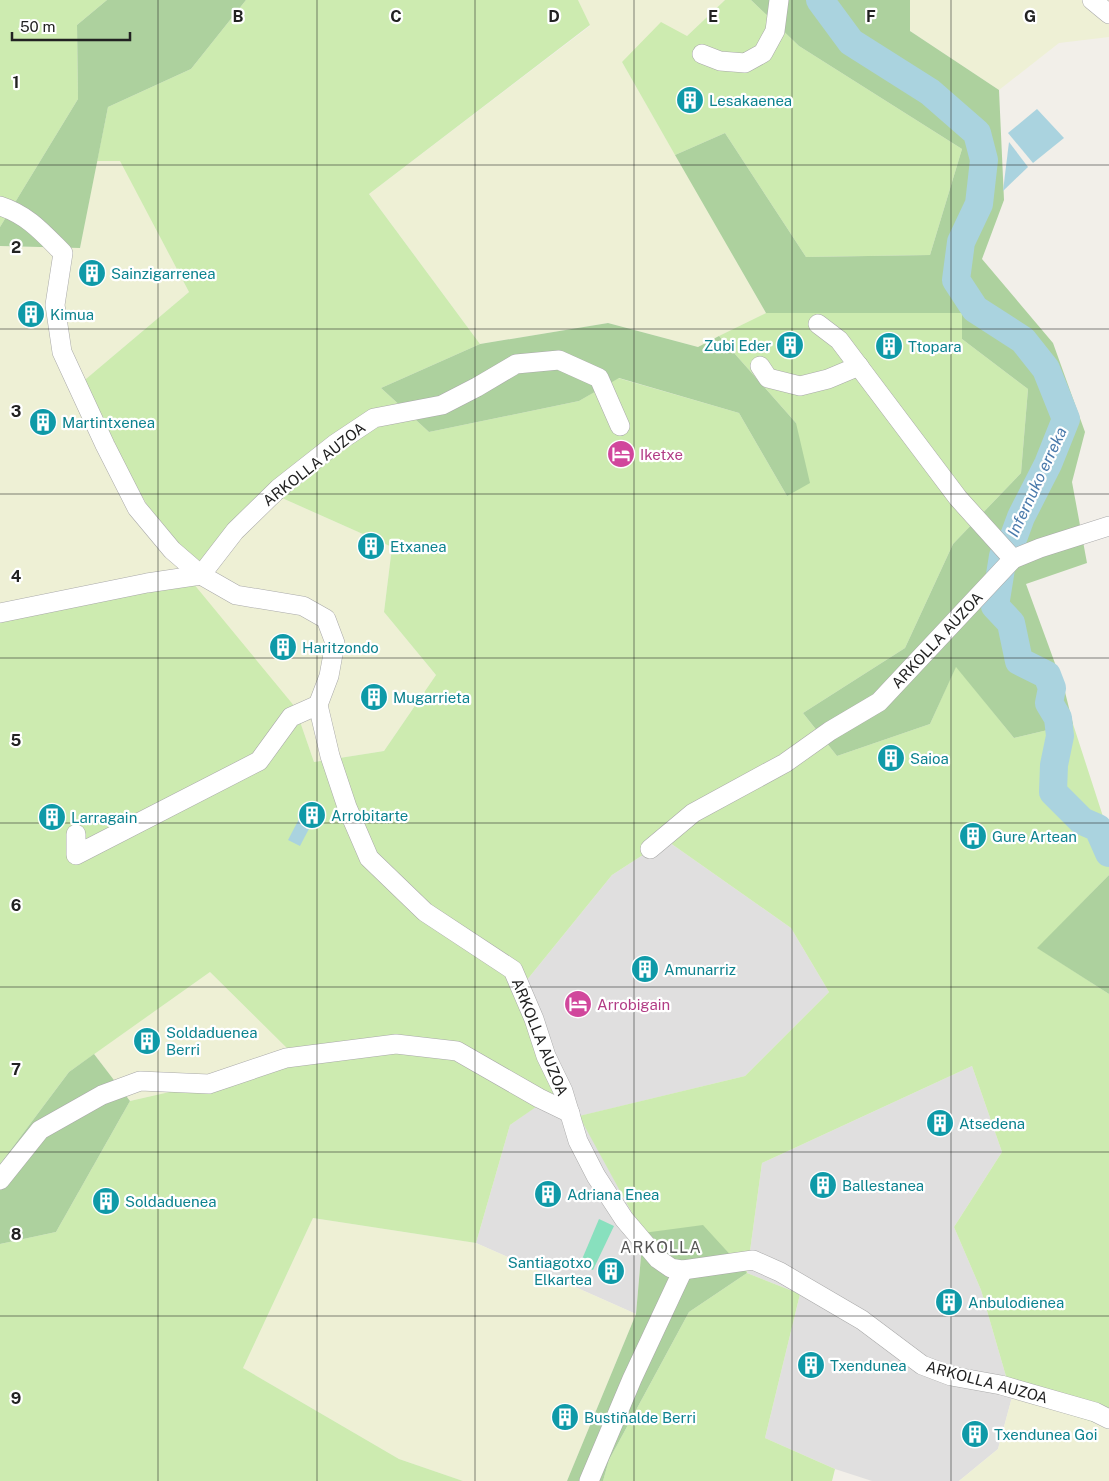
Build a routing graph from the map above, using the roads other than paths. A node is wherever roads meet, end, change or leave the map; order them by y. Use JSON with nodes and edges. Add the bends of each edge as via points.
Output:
{"nodes":[{"id":1,"x":779,"y":0,"type":"edge"},
{"id":2,"x":1092,"y":0,"type":"edge"},
{"id":3,"x":1109,"y":14,"type":"edge"},
{"id":4,"x":702,"y":54,"type":"dead end"},
{"id":5,"x":0,"y":206,"type":"edge"},
{"id":6,"x":818,"y":324,"type":"dead end"},
{"id":7,"x":760,"y":366,"type":"dead end"},
{"id":8,"x":859,"y":366,"type":"junction"},
{"id":9,"x":620,"y":426,"type":"dead end"},
{"id":10,"x":1109,"y":526,"type":"edge"},
{"id":11,"x":1007,"y":552,"type":"junction"},
{"id":12,"x":201,"y":575,"type":"junction"},
{"id":13,"x":0,"y":613,"type":"edge"},
{"id":14,"x":318,"y":705,"type":"junction"},
{"id":15,"x":76,"y":834,"type":"dead end"},
{"id":16,"x":650,"y":849,"type":"dead end"},
{"id":17,"x":570,"y":1113,"type":"junction"},
{"id":18,"x":0,"y":1180,"type":"edge"},
{"id":19,"x":683,"y":1270,"type":"junction"},
{"id":20,"x":1109,"y":1419,"type":"edge"},
{"id":21,"x":589,"y":1481,"type":"edge"}],
"edges":[{"from":1,"to":4,"type":"street","via":[[775,31],[763,53],[745,63],[720,61]]},
{"from":2,"to":3,"type":"street"},
{"from":5,"to":12,"type":"street","via":[[31,222],[63,253],[55,305],[62,352],[138,508],[172,550]]},
{"from":6,"to":8,"type":"street","via":[[839,340]]},
{"from":7,"to":8,"type":"street","via":[[768,378],[800,386]]},
{"from":8,"to":11,"type":"street","via":[[958,498]]},
{"from":9,"to":12,"type":"street","name":"ARKOLLA AUZOA","via":[[599,378],[559,360],[516,364],[442,405],[374,418],[335,444],[279,488],[235,531]]},
{"from":10,"to":11,"type":"street","via":[[1040,548]]},
{"from":11,"to":16,"type":"street","name":"ARKOLLA AUZOA","via":[[879,702],[785,763],[692,813]]},
{"from":12,"to":13,"type":"street"},
{"from":12,"to":14,"type":"street","via":[[236,596],[303,606],[326,619],[335,643],[329,676]]},
{"from":14,"to":15,"type":"street","via":[[290,717],[259,761],[226,779],[76,855]]},
{"from":14,"to":17,"type":"street","name":"ARKOLLA AUZOA","via":[[330,756],[369,858],[426,912],[513,970]]},
{"from":17,"to":18,"type":"street","via":[[456,1051],[396,1044],[286,1058],[209,1084],[140,1081],[102,1095],[40,1130]]},
{"from":17,"to":19,"type":"street","name":"ARKOLLA AUZOA","via":[[578,1141],[624,1219],[658,1259],[671,1268]]},
{"from":19,"to":20,"type":"street","name":"ARKOLLA AUZOA","via":[[753,1260],[780,1272],[862,1320],[922,1365],[951,1376],[1001,1385],[1095,1412]]},
{"from":19,"to":21,"type":"street"}]}
